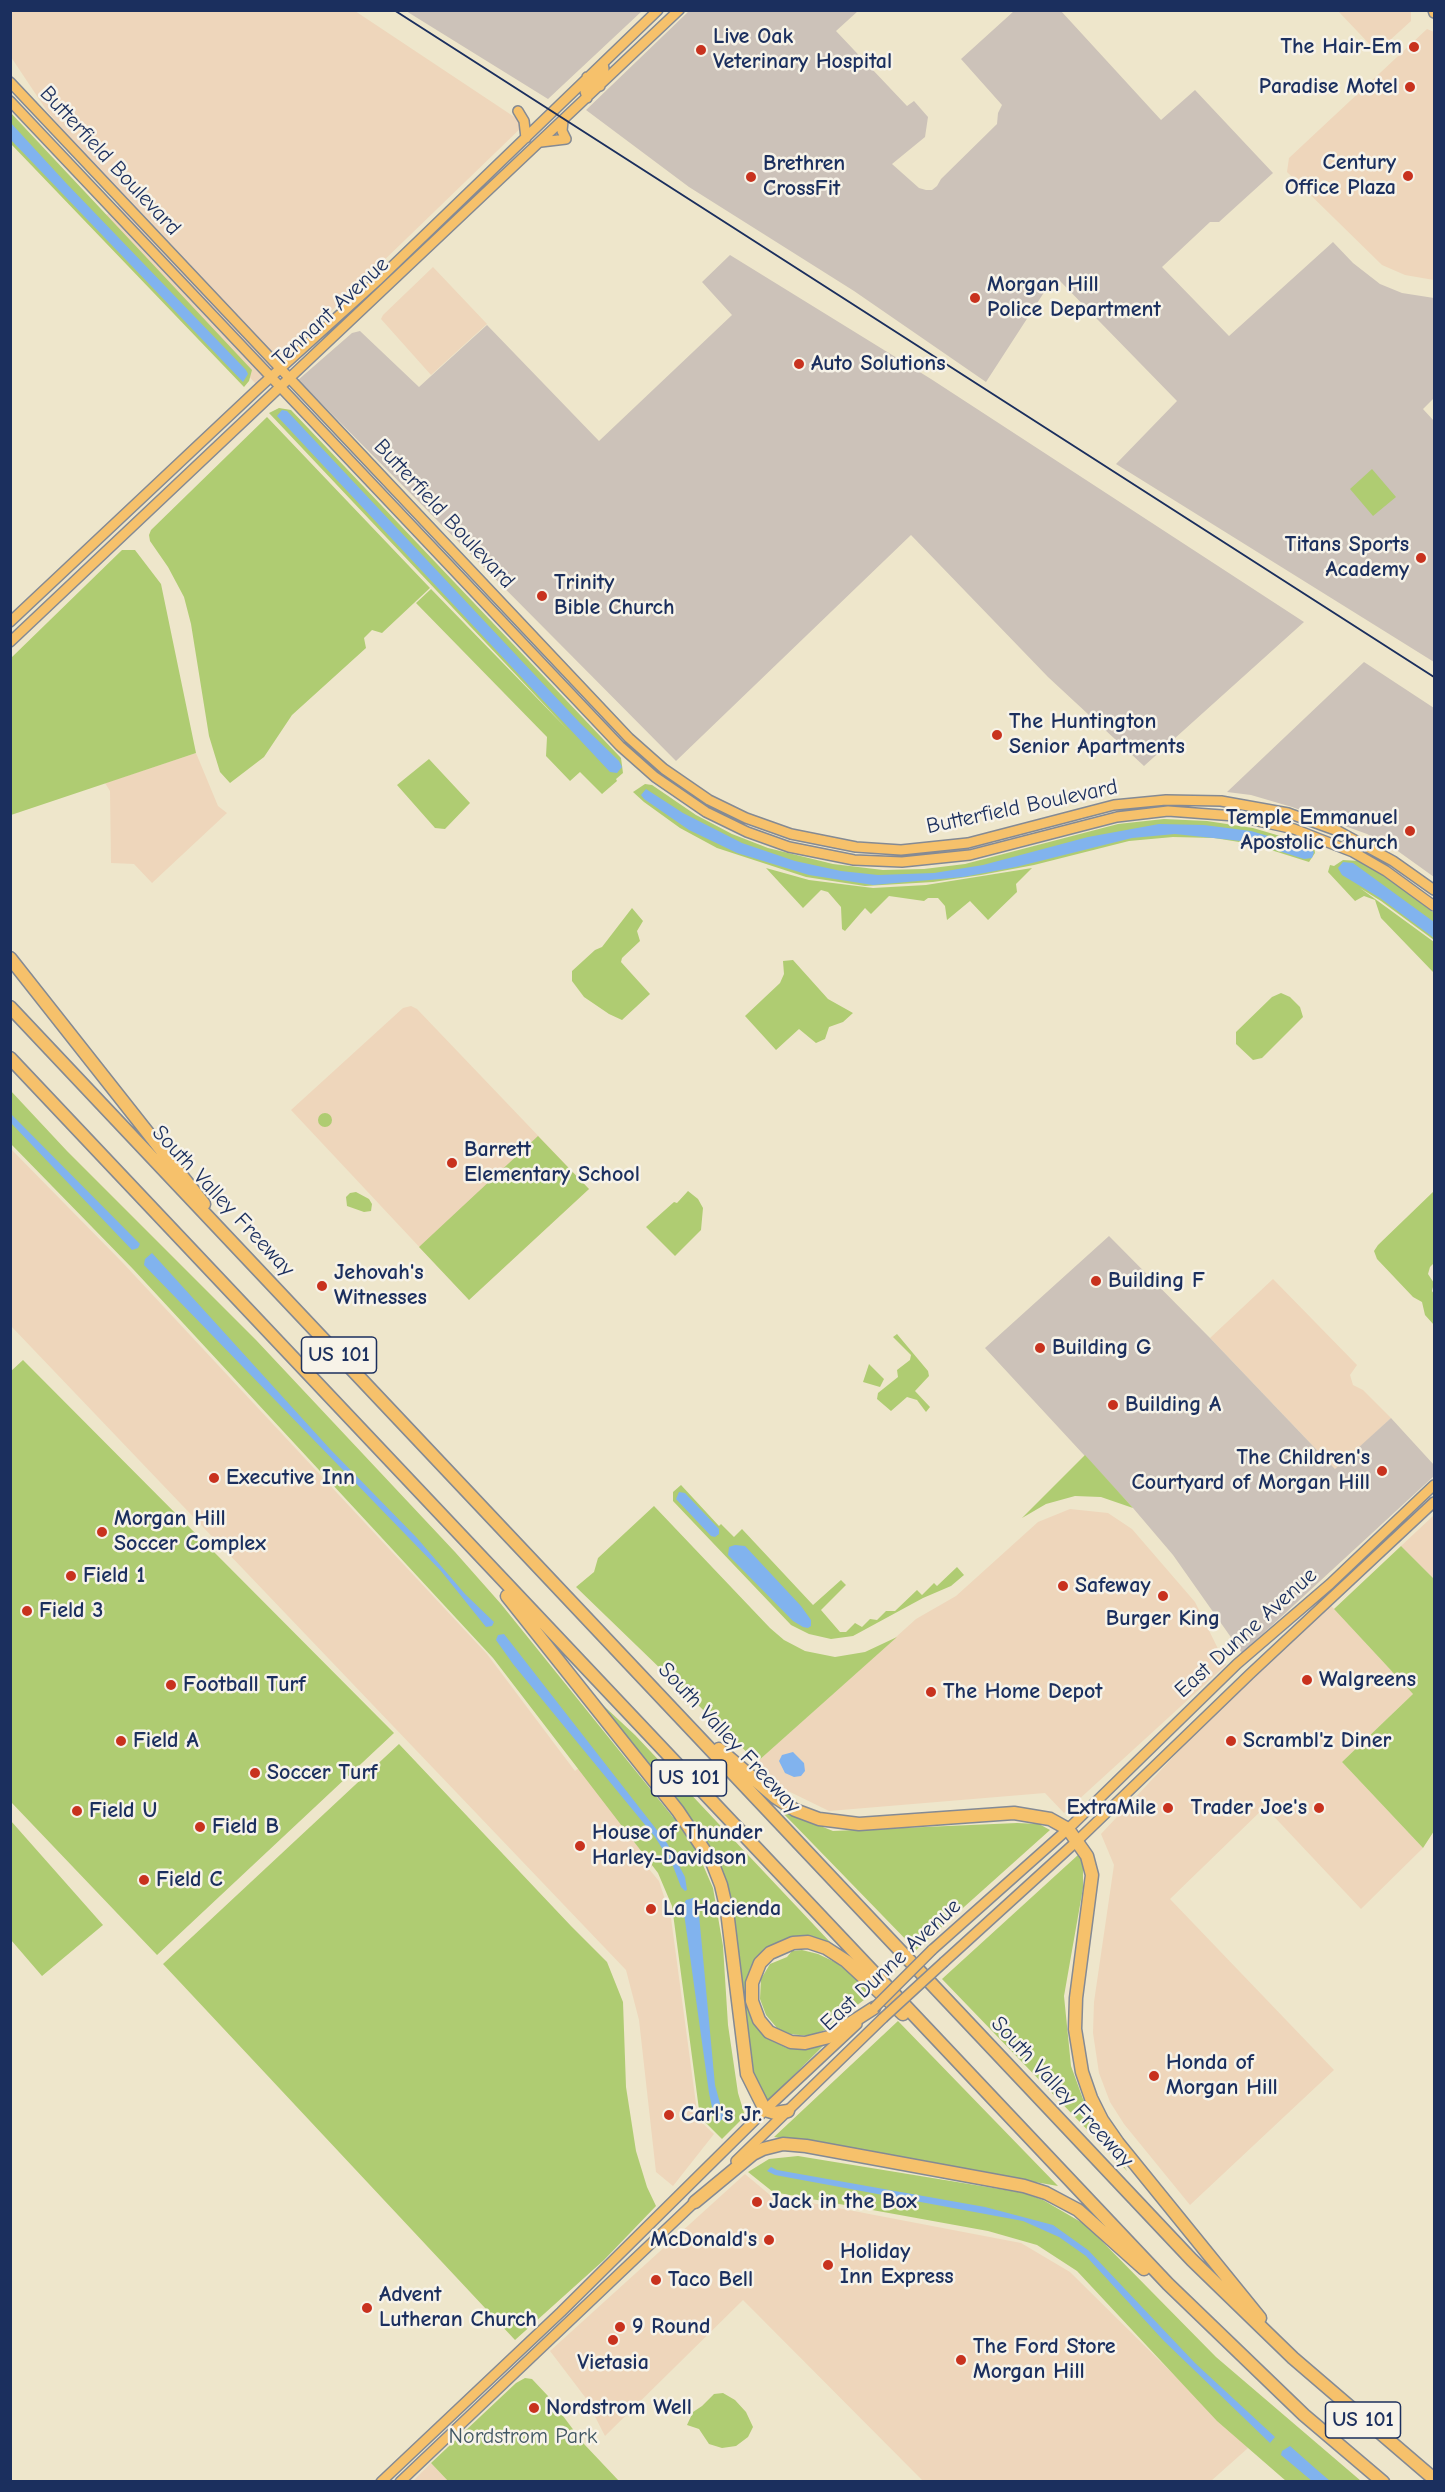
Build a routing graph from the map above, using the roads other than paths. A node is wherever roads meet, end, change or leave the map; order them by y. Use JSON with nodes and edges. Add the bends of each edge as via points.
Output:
{"nodes":[{"id":1,"x":658,"y":10,"type":"edge"},
{"id":2,"x":679,"y":10,"type":"edge"},
{"id":3,"x":603,"y":63,"type":"junction"},
{"id":4,"x":587,"y":77,"type":"junction"},
{"id":5,"x":10,"y":82,"type":"edge"},
{"id":6,"x":600,"y":86,"type":"junction"},
{"id":7,"x":587,"y":98,"type":"junction"},
{"id":8,"x":10,"y":101,"type":"edge"},
{"id":9,"x":518,"y":111,"type":"dead end"},
{"id":10,"x":563,"y":121,"type":"junction"},
{"id":11,"x":536,"y":128,"type":"junction"},
{"id":12,"x":526,"y":138,"type":"junction"},
{"id":13,"x":541,"y":142,"type":"junction"},
{"id":14,"x":528,"y":154,"type":"junction"},
{"id":15,"x":446,"y":215,"type":"junction"},
{"id":16,"x":454,"y":223,"type":"junction"},
{"id":17,"x":281,"y":369,"type":"junction"},
{"id":18,"x":271,"y":377,"type":"junction"},
{"id":19,"x":289,"y":378,"type":"junction"},
{"id":20,"x":280,"y":387,"type":"junction"},
{"id":21,"x":10,"y":622,"type":"edge"},
{"id":22,"x":10,"y":642,"type":"edge"},
{"id":23,"x":1434,"y":890,"type":"edge"},
{"id":24,"x":1434,"y":906,"type":"edge"},
{"id":25,"x":10,"y":958,"type":"edge"},
{"id":26,"x":10,"y":1007,"type":"edge"},
{"id":27,"x":10,"y":1058,"type":"edge"},
{"id":28,"x":10,"y":1070,"type":"edge"},
{"id":29,"x":97,"y":1150,"type":"junction"},
{"id":30,"x":219,"y":1228,"type":"junction"},
{"id":31,"x":1434,"y":1485,"type":"edge"},
{"id":32,"x":1415,"y":1503,"type":"junction"},
{"id":33,"x":1434,"y":1503,"type":"edge"},
{"id":34,"x":1400,"y":1535,"type":"junction"},
{"id":35,"x":498,"y":1576,"type":"junction"},
{"id":36,"x":1354,"y":1579,"type":"junction"},
{"id":37,"x":1329,"y":1584,"type":"junction"},
{"id":38,"x":1304,"y":1626,"type":"junction"},
{"id":39,"x":667,"y":1703,"type":"junction"},
{"id":40,"x":1068,"y":1829,"type":"junction"},
{"id":41,"x":1077,"y":1841,"type":"junction"},
{"id":42,"x":874,"y":2008,"type":"junction"},
{"id":43,"x":961,"y":2065,"type":"junction"},
{"id":44,"x":765,"y":2110,"type":"junction"},
{"id":45,"x":788,"y":2111,"type":"junction"},
{"id":46,"x":695,"y":2202,"type":"junction"},
{"id":47,"x":1202,"y":2319,"type":"junction"},
{"id":48,"x":1293,"y":2358,"type":"junction"},
{"id":49,"x":1434,"y":2480,"type":"edge"},
{"id":50,"x":381,"y":2481,"type":"edge"},
{"id":51,"x":400,"y":2481,"type":"edge"},
{"id":52,"x":1383,"y":2481,"type":"edge"}],
"edges":[{"from":1,"to":3,"type":"main road","name":"Tennant Avenue"},
{"from":2,"to":6,"type":"main road","name":"Tennant Avenue"},
{"from":3,"to":4,"type":"main road","name":"Tennant Avenue"},
{"from":3,"to":6,"type":"main road","via":[[604,69],[597,79]]},
{"from":4,"to":7,"type":"main road","via":[[592,82],[585,91]]},
{"from":4,"to":11,"type":"main road","name":"Tennant Avenue"},
{"from":5,"to":17,"type":"main road","name":"Butterfield Boulevard"},
{"from":6,"to":7,"type":"main road","name":"Tennant Avenue"},
{"from":7,"to":10,"type":"main road","name":"Tennant Avenue"},
{"from":8,"to":18,"type":"main road","name":"Butterfield Boulevard"},
{"from":9,"to":12,"type":"main road"},
{"from":10,"to":13,"type":"main road","name":"Tennant Avenue"},
{"from":10,"to":13,"type":"main road","via":[[566,139]]},
{"from":11,"to":12,"type":"main road","name":"Tennant Avenue"},
{"from":11,"to":14,"type":"main road","via":[[538,133],[528,144]]},
{"from":12,"to":15,"type":"main road","name":"Tennant Avenue"},
{"from":13,"to":14,"type":"main road","name":"Tennant Avenue"},
{"from":14,"to":16,"type":"main road","name":"Tennant Avenue"},
{"from":15,"to":16,"type":"main road"},
{"from":15,"to":17,"type":"main road","name":"Tennant Avenue"},
{"from":16,"to":19,"type":"main road","name":"Tennant Avenue"},
{"from":17,"to":18,"type":"main road","name":"Tennant Avenue"},
{"from":17,"to":19,"type":"main road","name":"Butterfield Boulevard"},
{"from":18,"to":20,"type":"main road","name":"Butterfield Boulevard"},
{"from":18,"to":21,"type":"main road","name":"Tennant Avenue"},
{"from":19,"to":20,"type":"main road","name":"Tennant Avenue"},
{"from":19,"to":23,"type":"main road","name":"Butterfield Boulevard","via":[[643,751],[695,791],[746,818],[813,840],[856,848],[901,850],[968,843],[1114,805],[1166,800],[1221,801],[1279,811],[1331,828],[1374,850]]},
{"from":20,"to":22,"type":"main road","name":"Tennant Avenue"},
{"from":20,"to":24,"type":"main road","name":"Butterfield Boulevard","via":[[633,759],[674,791],[727,823],[812,852],[854,860],[902,862],[970,855],[1117,817],[1215,813],[1270,822],[1340,846],[1386,871]]},
{"from":25,"to":30,"type":"highway","via":[[199,1195]]},
{"from":26,"to":30,"type":"highway","name":"South Valley Freeway","number":"US 101"},
{"from":27,"to":29,"type":"highway","number":"US 101"},
{"from":28,"to":29,"type":"highway"},
{"from":29,"to":35,"type":"highway","number":"US 101"},
{"from":30,"to":39,"type":"highway","name":"South Valley Freeway","number":"US 101"},
{"from":31,"to":32,"type":"main road","name":"East Dunne Avenue"},
{"from":32,"to":34,"type":"main road"},
{"from":32,"to":37,"type":"main road","name":"East Dunne Avenue"},
{"from":33,"to":34,"type":"main road","name":"East Dunne Avenue"},
{"from":34,"to":36,"type":"main road","name":"East Dunne Avenue"},
{"from":35,"to":43,"type":"highway","number":"US 101"},
{"from":35,"to":44,"type":"highway","via":[[508,1597],[678,1811],[712,1862],[727,1911],[747,2074]]},
{"from":36,"to":37,"type":"main road"},
{"from":36,"to":38,"type":"main road","name":"East Dunne Avenue"},
{"from":37,"to":38,"type":"main road","via":[[1328,1596],[1306,1615]]},
{"from":37,"to":40,"type":"main road","name":"East Dunne Avenue","via":[[1237,1664]]},
{"from":38,"to":41,"type":"main road","name":"East Dunne Avenue"},
{"from":39,"to":40,"type":"highway","via":[[775,1797],[819,1819],[859,1824],[1014,1813],[1050,1820]]},
{"from":39,"to":48,"type":"highway","name":"South Valley Freeway","number":"US 101","via":[[1159,2226]]},
{"from":40,"to":41,"type":"highway"},
{"from":40,"to":42,"type":"main road","name":"East Dunne Avenue","bridge":true,"via":[[932,1950]]},
{"from":41,"to":45,"type":"main road","name":"East Dunne Avenue","bridge":true,"via":[[883,2018]]},
{"from":41,"to":48,"type":"highway","via":[[1087,1856],[1092,1875],[1075,2021],[1078,2058],[1091,2098],[1118,2143]]},
{"from":42,"to":43,"type":"highway","via":[[829,2037],[790,2042],[769,2032],[759,2020],[752,2001],[752,1983],[763,1959],[780,1947],[808,1942],[826,1948],[857,1970]]},
{"from":42,"to":44,"type":"main road","name":"East Dunne Avenue"},
{"from":43,"to":47,"type":"highway","number":"US 101"},
{"from":44,"to":45,"type":"highway"},
{"from":44,"to":50,"type":"main road","name":"East Dunne Avenue","via":[[561,2312]]},
{"from":45,"to":46,"type":"main road","name":"East Dunne Avenue"},
{"from":46,"to":47,"type":"highway","via":[[753,2154],[783,2145],[1024,2186],[1078,2210]]},
{"from":46,"to":51,"type":"main road","name":"East Dunne Avenue"},
{"from":47,"to":52,"type":"highway","number":"US 101","via":[[1304,2415]]},
{"from":48,"to":49,"type":"highway","name":"South Valley Freeway","number":"US 101"}]}
